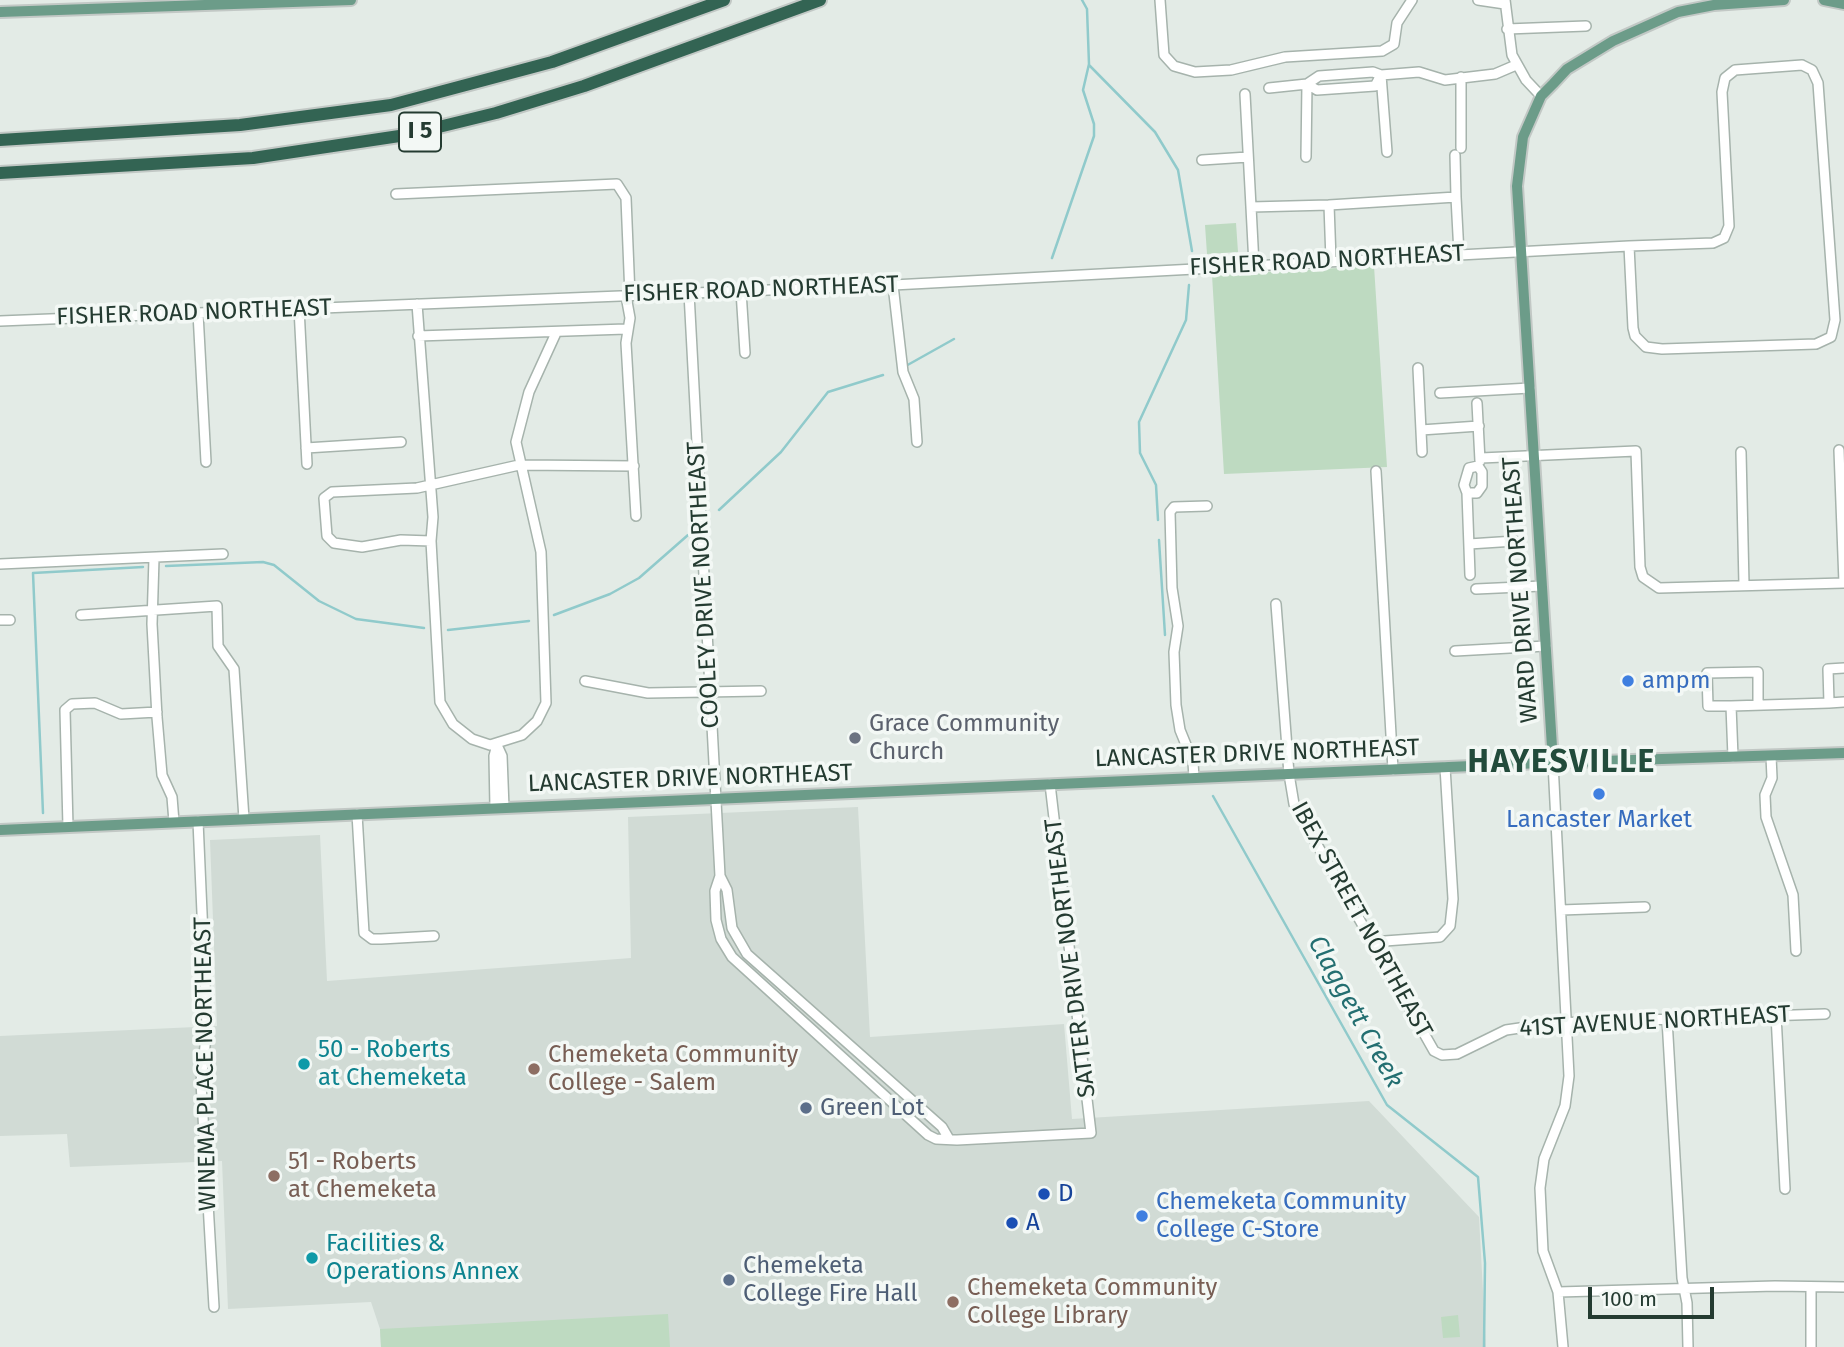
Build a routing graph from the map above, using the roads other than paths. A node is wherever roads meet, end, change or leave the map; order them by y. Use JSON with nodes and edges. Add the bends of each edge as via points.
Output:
{"nodes":[{"id":1,"x":351,"y":0,"type":"edge"},
{"id":2,"x":701,"y":0,"type":"edge"},
{"id":3,"x":724,"y":0,"type":"edge"},
{"id":4,"x":820,"y":0,"type":"edge"},
{"id":5,"x":1160,"y":0,"type":"edge"},
{"id":6,"x":1412,"y":0,"type":"edge"},
{"id":7,"x":1478,"y":0,"type":"edge"},
{"id":8,"x":1784,"y":0,"type":"edge"},
{"id":9,"x":1824,"y":0,"type":"edge"},
{"id":10,"x":1503,"y":1,"type":"edge"},
{"id":11,"x":1844,"y":4,"type":"edge"},
{"id":12,"x":0,"y":12,"type":"edge"},
{"id":13,"x":1586,"y":26,"type":"dead end"},
{"id":14,"x":1507,"y":29,"type":"junction"},
{"id":15,"x":599,"y":46,"type":"junction"},
{"id":16,"x":1516,"y":65,"type":"junction"},
{"id":17,"x":1381,"y":75,"type":"junction"},
{"id":18,"x":1461,"y":77,"type":"junction"},
{"id":19,"x":1307,"y":84,"type":"junction"},
{"id":20,"x":1269,"y":88,"type":"dead end"},
{"id":21,"x":1245,"y":94,"type":"dead end"},
{"id":22,"x":1541,"y":96,"type":"junction"},
{"id":23,"x":0,"y":140,"type":"edge"},
{"id":24,"x":1387,"y":152,"type":"dead end"},
{"id":25,"x":1248,"y":157,"type":"junction"},
{"id":26,"x":1306,"y":157,"type":"dead end"},
{"id":27,"x":1202,"y":160,"type":"dead end"},
{"id":28,"x":0,"y":173,"type":"edge"},
{"id":29,"x":396,"y":194,"type":"dead end"},
{"id":30,"x":1456,"y":197,"type":"junction"},
{"id":31,"x":1329,"y":205,"type":"junction"},
{"id":32,"x":1251,"y":207,"type":"junction"},
{"id":33,"x":1629,"y":246,"type":"junction"},
{"id":34,"x":1522,"y":250,"type":"junction"},
{"id":35,"x":1459,"y":254,"type":"junction"},
{"id":36,"x":1331,"y":260,"type":"junction"},
{"id":37,"x":1254,"y":265,"type":"junction"},
{"id":38,"x":893,"y":285,"type":"junction"},
{"id":39,"x":741,"y":291,"type":"junction"},
{"id":40,"x":689,"y":293,"type":"junction"},
{"id":41,"x":628,"y":296,"type":"junction"},
{"id":42,"x":417,"y":303,"type":"junction"},
{"id":43,"x":299,"y":308,"type":"junction"},
{"id":44,"x":198,"y":313,"type":"junction"},
{"id":45,"x":0,"y":321,"type":"edge"},
{"id":46,"x":626,"y":329,"type":"junction"},
{"id":47,"x":555,"y":333,"type":"junction"},
{"id":48,"x":418,"y":336,"type":"junction"},
{"id":49,"x":745,"y":353,"type":"dead end"},
{"id":50,"x":1418,"y":368,"type":"dead end"},
{"id":51,"x":1530,"y":388,"type":"junction"},
{"id":52,"x":1440,"y":393,"type":"dead end"},
{"id":53,"x":1477,"y":403,"type":"dead end"},
{"id":54,"x":1479,"y":426,"type":"junction"},
{"id":55,"x":1421,"y":430,"type":"junction"},
{"id":56,"x":401,"y":442,"type":"dead end"},
{"id":57,"x":917,"y":442,"type":"dead end"},
{"id":58,"x":306,"y":449,"type":"junction"},
{"id":59,"x":1839,"y":450,"type":"dead end"},
{"id":60,"x":1422,"y":452,"type":"dead end"},
{"id":61,"x":1741,"y":452,"type":"dead end"},
{"id":62,"x":1534,"y":455,"type":"junction"},
{"id":63,"x":206,"y":462,"type":"dead end"},
{"id":64,"x":1479,"y":462,"type":"junction"},
{"id":65,"x":307,"y":464,"type":"dead end"},
{"id":66,"x":519,"y":465,"type":"junction"},
{"id":67,"x":634,"y":466,"type":"junction"},
{"id":68,"x":1376,"y":471,"type":"dead end"},
{"id":69,"x":429,"y":485,"type":"junction"},
{"id":70,"x":1467,"y":493,"type":"junction"},
{"id":71,"x":1207,"y":506,"type":"dead end"},
{"id":72,"x":636,"y":516,"type":"dead end"},
{"id":73,"x":431,"y":541,"type":"junction"},
{"id":74,"x":1515,"y":541,"type":"dead end"},
{"id":75,"x":1469,"y":544,"type":"junction"},
{"id":76,"x":223,"y":554,"type":"dead end"},
{"id":77,"x":154,"y":558,"type":"junction"},
{"id":78,"x":0,"y":564,"type":"edge"},
{"id":79,"x":1470,"y":575,"type":"dead end"},
{"id":80,"x":1844,"y":583,"type":"edge"},
{"id":81,"x":1744,"y":585,"type":"junction"},
{"id":82,"x":1542,"y":586,"type":"junction"},
{"id":83,"x":1476,"y":589,"type":"dead end"},
{"id":84,"x":1276,"y":604,"type":"dead end"},
{"id":85,"x":153,"y":610,"type":"junction"},
{"id":86,"x":81,"y":615,"type":"dead end"},
{"id":87,"x":1546,"y":646,"type":"junction"},
{"id":88,"x":1455,"y":650,"type":"dead end"},
{"id":89,"x":1844,"y":668,"type":"edge"},
{"id":90,"x":585,"y":681,"type":"dead end"},
{"id":91,"x":761,"y":691,"type":"dead end"},
{"id":92,"x":710,"y":692,"type":"junction"},
{"id":93,"x":1844,"y":702,"type":"edge"},
{"id":94,"x":1829,"y":703,"type":"junction"},
{"id":95,"x":1758,"y":705,"type":"junction"},
{"id":96,"x":1731,"y":706,"type":"junction"},
{"id":97,"x":156,"y":712,"type":"junction"},
{"id":98,"x":498,"y":745,"type":"junction"},
{"id":99,"x":1844,"y":754,"type":"edge"},
{"id":100,"x":1771,"y":756,"type":"junction"},
{"id":101,"x":1733,"y":757,"type":"junction"},
{"id":102,"x":1553,"y":763,"type":"junction"},
{"id":103,"x":1445,"y":767,"type":"junction"},
{"id":104,"x":1393,"y":770,"type":"junction"},
{"id":105,"x":1289,"y":774,"type":"junction"},
{"id":106,"x":1194,"y":778,"type":"junction"},
{"id":107,"x":1050,"y":784,"type":"junction"},
{"id":108,"x":715,"y":799,"type":"junction"},
{"id":109,"x":499,"y":808,"type":"junction"},
{"id":110,"x":357,"y":814,"type":"junction"},
{"id":111,"x":244,"y":819,"type":"junction"},
{"id":112,"x":198,"y":821,"type":"junction"},
{"id":113,"x":174,"y":822,"type":"junction"},
{"id":114,"x":68,"y":827,"type":"junction"},
{"id":115,"x":0,"y":830,"type":"edge"},
{"id":116,"x":720,"y":876,"type":"junction"},
{"id":117,"x":1645,"y":907,"type":"dead end"},
{"id":118,"x":1561,"y":911,"type":"junction"},
{"id":119,"x":434,"y":936,"type":"dead end"},
{"id":120,"x":1371,"y":942,"type":"junction"},
{"id":121,"x":1796,"y":951,"type":"dead end"},
{"id":122,"x":1825,"y":1014,"type":"dead end"},
{"id":123,"x":1776,"y":1015,"type":"junction"},
{"id":124,"x":1667,"y":1019,"type":"junction"},
{"id":125,"x":1566,"y":1022,"type":"junction"},
{"id":126,"x":1449,"y":1055,"type":"joint"},
{"id":127,"x":1091,"y":1133,"type":"joint"},
{"id":128,"x":950,"y":1139,"type":"junction"},
{"id":129,"x":1785,"y":1189,"type":"dead end"},
{"id":130,"x":1811,"y":1287,"type":"junction"},
{"id":131,"x":1844,"y":1287,"type":"edge"},
{"id":132,"x":1685,"y":1290,"type":"junction"},
{"id":133,"x":1558,"y":1292,"type":"junction"},
{"id":134,"x":214,"y":1307,"type":"dead end"},
{"id":135,"x":1563,"y":1347,"type":"edge"},
{"id":136,"x":1688,"y":1347,"type":"edge"},
{"id":137,"x":1811,"y":1347,"type":"edge"}],
"edges":[{"from":1,"to":12,"type":"main road"},
{"from":2,"to":15,"type":"highway"},
{"from":3,"to":15,"type":"highway","number":"I 5"},
{"from":4,"to":28,"type":"highway","number":"I 5","via":[[561,93],[407,135],[253,158]]},
{"from":5,"to":6,"type":"street","via":[[1164,55],[1174,66],[1195,72],[1231,70],[1285,57],[1382,51],[1394,44],[1397,23]]},
{"from":7,"to":10,"type":"street"},
{"from":8,"to":22,"type":"main road","name":"WARD DRIVE NORTHEAST","via":[[1714,5],[1656,20],[1586,56]]},
{"from":9,"to":11,"type":"main road"},
{"from":10,"to":14,"type":"street"},
{"from":13,"to":14,"type":"street"},
{"from":14,"to":16,"type":"street"},
{"from":15,"to":23,"type":"highway","number":"I 5","via":[[462,88],[332,115]]},
{"from":16,"to":18,"type":"street","via":[[1495,74]]},
{"from":16,"to":22,"type":"street"},
{"from":17,"to":18,"type":"street","via":[[1412,71],[1438,79]]},
{"from":17,"to":19,"type":"street","via":[[1319,76]]},
{"from":17,"to":19,"type":"street","via":[[1375,86],[1317,89]]},
{"from":17,"to":24,"type":"street"},
{"from":18,"to":30,"type":"street"},
{"from":19,"to":20,"type":"street"},
{"from":19,"to":26,"type":"street"},
{"from":21,"to":25,"type":"street"},
{"from":22,"to":34,"type":"main road","name":"WARD DRIVE NORTHEAST","via":[[1518,161]]},
{"from":25,"to":27,"type":"street"},
{"from":25,"to":32,"type":"street"},
{"from":29,"to":41,"type":"street","via":[[617,184],[626,198]]},
{"from":30,"to":31,"type":"street"},
{"from":30,"to":35,"type":"street"},
{"from":31,"to":32,"type":"street"},
{"from":31,"to":36,"type":"street"},
{"from":32,"to":37,"type":"street"},
{"from":33,"to":33,"type":"street","name":"FISHER ROAD NORTHEAST","via":[[1633,328],[1646,347],[1816,344],[1831,337],[1835,320],[1818,83],[1812,70],[1802,65],[1735,70],[1725,78],[1729,226],[1724,238],[1713,243]]},
{"from":33,"to":34,"type":"street","name":"FISHER ROAD NORTHEAST"},
{"from":34,"to":35,"type":"street","name":"FISHER ROAD NORTHEAST"},
{"from":34,"to":51,"type":"main road","name":"WARD DRIVE NORTHEAST"},
{"from":35,"to":36,"type":"street","name":"FISHER ROAD NORTHEAST"},
{"from":36,"to":37,"type":"street","name":"FISHER ROAD NORTHEAST"},
{"from":37,"to":38,"type":"street","name":"FISHER ROAD NORTHEAST"},
{"from":38,"to":39,"type":"street","name":"FISHER ROAD NORTHEAST"},
{"from":38,"to":57,"type":"street","via":[[903,372],[914,399]]},
{"from":39,"to":40,"type":"street","name":"FISHER ROAD NORTHEAST"},
{"from":39,"to":49,"type":"street"},
{"from":40,"to":41,"type":"street","name":"FISHER ROAD NORTHEAST"},
{"from":40,"to":92,"type":"street","name":"COOLEY DRIVE NORTHEAST"},
{"from":41,"to":42,"type":"street","name":"FISHER ROAD NORTHEAST"},
{"from":41,"to":46,"type":"street"},
{"from":42,"to":43,"type":"street","name":"FISHER ROAD NORTHEAST"},
{"from":42,"to":48,"type":"street"},
{"from":43,"to":44,"type":"street","name":"FISHER ROAD NORTHEAST"},
{"from":43,"to":58,"type":"street"},
{"from":44,"to":45,"type":"street","name":"FISHER ROAD NORTHEAST"},
{"from":44,"to":63,"type":"street"},
{"from":46,"to":47,"type":"street"},
{"from":46,"to":67,"type":"street"},
{"from":47,"to":48,"type":"street"},
{"from":47,"to":66,"type":"street","via":[[522,413],[516,442]]},
{"from":48,"to":69,"type":"street"},
{"from":50,"to":55,"type":"street"},
{"from":51,"to":52,"type":"street"},
{"from":51,"to":62,"type":"main road","name":"WARD DRIVE NORTHEAST"},
{"from":53,"to":54,"type":"street"},
{"from":54,"to":55,"type":"street"},
{"from":54,"to":64,"type":"street"},
{"from":55,"to":60,"type":"street"},
{"from":56,"to":58,"type":"street"},
{"from":58,"to":65,"type":"street"},
{"from":59,"to":80,"type":"street"},
{"from":61,"to":81,"type":"street"},
{"from":62,"to":64,"type":"street"},
{"from":62,"to":81,"type":"street","via":[[1636,451],[1640,567],[1650,585]]},
{"from":62,"to":82,"type":"main road","name":"WARD DRIVE NORTHEAST"},
{"from":64,"to":70,"type":"street","via":[[1466,472]]},
{"from":64,"to":70,"type":"street","via":[[1482,486],[1477,493]]},
{"from":66,"to":67,"type":"street"},
{"from":66,"to":69,"type":"street"},
{"from":66,"to":98,"type":"street","via":[[541,552],[548,690],[543,711],[531,727]]},
{"from":67,"to":72,"type":"street"},
{"from":68,"to":104,"type":"street"},
{"from":69,"to":73,"type":"street"},
{"from":69,"to":73,"type":"street","via":[[332,492],[324,499],[327,536],[334,543],[362,547],[401,540]]},
{"from":70,"to":75,"type":"street"},
{"from":71,"to":106,"type":"street","via":[[1174,507],[1170,512],[1178,626],[1176,705]]},
{"from":73,"to":98,"type":"street","via":[[440,702],[447,718],[465,735]]},
{"from":74,"to":75,"type":"street"},
{"from":75,"to":79,"type":"street"},
{"from":76,"to":77,"type":"street"},
{"from":77,"to":78,"type":"street"},
{"from":77,"to":85,"type":"street"},
{"from":80,"to":81,"type":"street"},
{"from":82,"to":83,"type":"street"},
{"from":82,"to":87,"type":"main road","name":"WARD DRIVE NORTHEAST"},
{"from":84,"to":105,"type":"street","name":"IBEX STREET NORTHEAST"},
{"from":85,"to":86,"type":"street"},
{"from":85,"to":97,"type":"street"},
{"from":85,"to":111,"type":"street","via":[[216,606],[218,646],[234,669]]},
{"from":87,"to":88,"type":"street"},
{"from":87,"to":102,"type":"main road","name":"WARD DRIVE NORTHEAST"},
{"from":89,"to":94,"type":"street","via":[[1828,669]]},
{"from":90,"to":92,"type":"street","via":[[648,693]]},
{"from":91,"to":92,"type":"street"},
{"from":92,"to":108,"type":"street","name":"COOLEY DRIVE NORTHEAST"},
{"from":93,"to":94,"type":"street"},
{"from":94,"to":95,"type":"street"},
{"from":95,"to":96,"type":"street"},
{"from":95,"to":96,"type":"street","via":[[1758,672],[1707,673],[1708,706]]},
{"from":96,"to":101,"type":"street"},
{"from":97,"to":113,"type":"street","via":[[162,775],[172,797]]},
{"from":97,"to":114,"type":"street","via":[[121,714],[95,703],[72,704],[65,710]]},
{"from":98,"to":109,"type":"street","via":[[494,756]]},
{"from":99,"to":100,"type":"main road","name":"LANCASTER DRIVE NORTHEAST"},
{"from":100,"to":101,"type":"main road","name":"LANCASTER DRIVE NORTHEAST"},
{"from":100,"to":121,"type":"street","via":[[1766,817],[1793,895]]},
{"from":101,"to":102,"type":"main road","name":"LANCASTER DRIVE NORTHEAST"},
{"from":102,"to":103,"type":"main road","name":"LANCASTER DRIVE NORTHEAST"},
{"from":102,"to":118,"type":"street","name":"WARD DRIVE NORTHEAST"},
{"from":103,"to":104,"type":"main road","name":"LANCASTER DRIVE NORTHEAST"},
{"from":103,"to":120,"type":"street","via":[[1453,919],[1446,933],[1432,938]]},
{"from":104,"to":105,"type":"main road","name":"LANCASTER DRIVE NORTHEAST"},
{"from":105,"to":106,"type":"main road","name":"LANCASTER DRIVE NORTHEAST"},
{"from":105,"to":120,"type":"street","name":"IBEX STREET NORTHEAST","via":[[1294,804]]},
{"from":106,"to":107,"type":"main road","name":"LANCASTER DRIVE NORTHEAST"},
{"from":107,"to":108,"type":"main road","name":"LANCASTER DRIVE NORTHEAST"},
{"from":107,"to":127,"type":"street","name":"SATTER DRIVE NORTHEAST"},
{"from":108,"to":109,"type":"main road","name":"LANCASTER DRIVE NORTHEAST"},
{"from":108,"to":116,"type":"street","name":"COOLEY DRIVE NORTHEAST"},
{"from":109,"to":110,"type":"main road","name":"LANCASTER DRIVE NORTHEAST"},
{"from":110,"to":111,"type":"main road","name":"LANCASTER DRIVE NORTHEAST"},
{"from":110,"to":119,"type":"street","via":[[364,933],[372,939]]},
{"from":111,"to":112,"type":"main road","name":"LANCASTER DRIVE NORTHEAST"},
{"from":112,"to":113,"type":"main road","name":"LANCASTER DRIVE NORTHEAST"},
{"from":112,"to":134,"type":"street","name":"WINEMA PLACE NORTHEAST","via":[[207,1028],[201,1082]]},
{"from":113,"to":114,"type":"main road","name":"LANCASTER DRIVE NORTHEAST"},
{"from":114,"to":115,"type":"main road","name":"LANCASTER DRIVE NORTHEAST"},
{"from":116,"to":128,"type":"street","name":"COOLEY DRIVE NORTHEAST","via":[[727,890],[732,928],[747,954]]},
{"from":116,"to":128,"type":"street","name":"COOLEY DRIVE NORTHEAST","via":[[715,891],[716,920],[732,957],[928,1135]]},
{"from":117,"to":118,"type":"street"},
{"from":118,"to":125,"type":"street","name":"WARD DRIVE NORTHEAST"},
{"from":120,"to":126,"type":"street","name":"IBEX STREET NORTHEAST","via":[[1430,1046]]},
{"from":122,"to":123,"type":"street","name":"41ST AVENUE NORTHEAST"},
{"from":123,"to":124,"type":"street","name":"41ST AVENUE NORTHEAST"},
{"from":123,"to":129,"type":"street"},
{"from":124,"to":125,"type":"street","name":"41ST AVENUE NORTHEAST"},
{"from":124,"to":132,"type":"street"},
{"from":125,"to":126,"type":"street","name":"41ST AVENUE NORTHEAST","via":[[1506,1030]]},
{"from":125,"to":133,"type":"street","name":"WARD DRIVE NORTHEAST","via":[[1568,1090],[1544,1159],[1540,1188],[1543,1251]]},
{"from":127,"to":128,"type":"street","name":"COOLEY DRIVE NORTHEAST"},
{"from":130,"to":131,"type":"street"},
{"from":130,"to":132,"type":"street"},
{"from":130,"to":137,"type":"street"},
{"from":132,"to":133,"type":"street"},
{"from":132,"to":136,"type":"street"},
{"from":133,"to":135,"type":"street","name":"WARD DRIVE NORTHEAST"}]}
